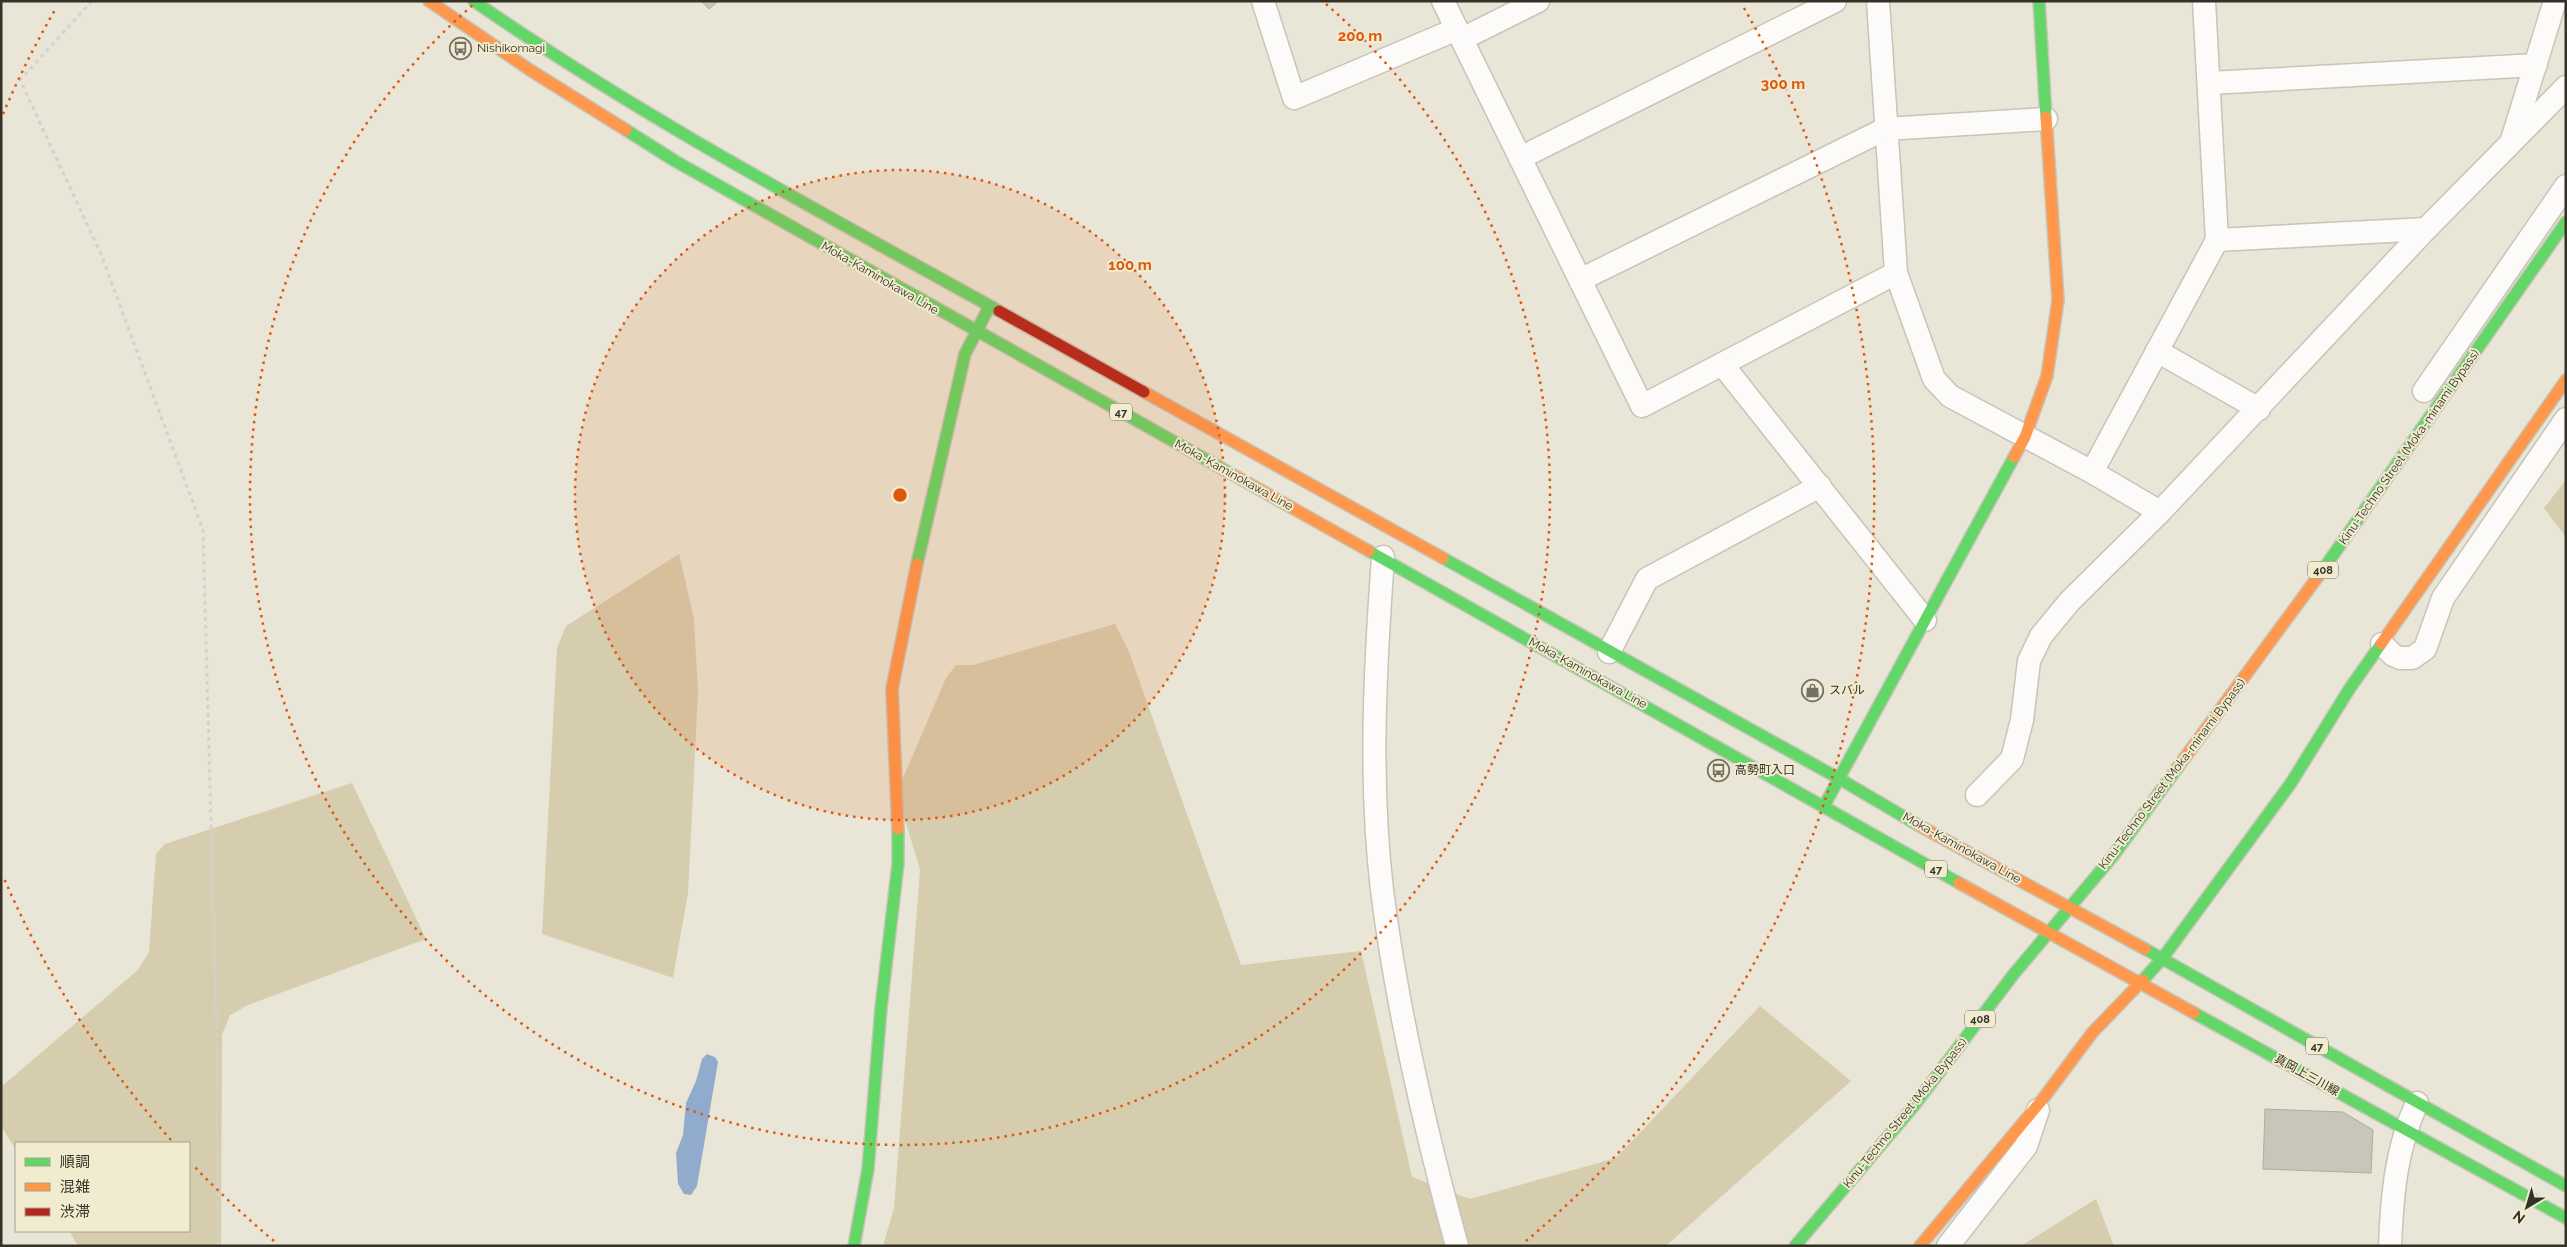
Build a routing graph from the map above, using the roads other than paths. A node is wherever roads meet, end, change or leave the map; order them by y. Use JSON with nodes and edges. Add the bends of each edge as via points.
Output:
{"nodes":[{"id":1,"x":429,"y":1,"type":"edge"},
{"id":2,"x":474,"y":1,"type":"edge"},
{"id":3,"x":1263,"y":1,"type":"edge"},
{"id":4,"x":1443,"y":1,"type":"edge"},
{"id":5,"x":1538,"y":1,"type":"edge"},
{"id":6,"x":1835,"y":1,"type":"edge"},
{"id":7,"x":1878,"y":1,"type":"edge"},
{"id":8,"x":2039,"y":1,"type":"edge"},
{"id":9,"x":2204,"y":1,"type":"edge"},
{"id":10,"x":2555,"y":1,"type":"edge"},
{"id":11,"x":1459,"y":34,"type":"junction"},
{"id":12,"x":2536,"y":65,"type":"junction"},
{"id":13,"x":2209,"y":84,"type":"junction"},
{"id":14,"x":2566,"y":87,"type":"edge"},
{"id":15,"x":2046,"y":119,"type":"junction"},
{"id":16,"x":1885,"y":129,"type":"junction"},
{"id":17,"x":2510,"y":145,"type":"junction"},
{"id":18,"x":1520,"y":158,"type":"junction"},
{"id":19,"x":2566,"y":186,"type":"edge"},
{"id":20,"x":2566,"y":222,"type":"edge"},
{"id":21,"x":2426,"y":229,"type":"junction"},
{"id":22,"x":2217,"y":240,"type":"junction"},
{"id":23,"x":1896,"y":273,"type":"junction"},
{"id":24,"x":1580,"y":280,"type":"junction"},
{"id":25,"x":988,"y":308,"type":"junction"},
{"id":26,"x":975,"y":332,"type":"junction"},
{"id":27,"x":2157,"y":351,"type":"junction"},
{"id":28,"x":1722,"y":364,"type":"junction"},
{"id":29,"x":2566,"y":380,"type":"edge"},
{"id":30,"x":2424,"y":391,"type":"dead end"},
{"id":31,"x":2259,"y":409,"type":"junction"},
{"id":32,"x":2566,"y":420,"type":"edge"},
{"id":33,"x":2025,"y":437,"type":"junction"},
{"id":34,"x":2092,"y":472,"type":"junction"},
{"id":35,"x":1820,"y":486,"type":"junction"},
{"id":36,"x":2160,"y":512,"type":"junction"},
{"id":37,"x":1383,"y":557,"type":"junction"},
{"id":38,"x":1925,"y":620,"type":"junction"},
{"id":39,"x":2382,"y":644,"type":"junction"},
{"id":40,"x":1609,"y":652,"type":"junction"},
{"id":41,"x":1838,"y":778,"type":"junction"},
{"id":42,"x":1978,"y":796,"type":"dead end"},
{"id":43,"x":1824,"y":806,"type":"junction"},
{"id":44,"x":2069,"y":908,"type":"junction"},
{"id":45,"x":2048,"y":934,"type":"junction"},
{"id":46,"x":2162,"y":959,"type":"junction"},
{"id":47,"x":2140,"y":983,"type":"junction"},
{"id":48,"x":2042,"y":1100,"type":"junction"},
{"id":49,"x":2417,"y":1103,"type":"junction"},
{"id":50,"x":2405,"y":1129,"type":"junction"},
{"id":51,"x":2566,"y":1186,"type":"edge"},
{"id":52,"x":2566,"y":1218,"type":"edge"},
{"id":53,"x":854,"y":1246,"type":"edge"},
{"id":54,"x":1457,"y":1246,"type":"edge"},
{"id":55,"x":1795,"y":1246,"type":"edge"},
{"id":56,"x":1920,"y":1246,"type":"edge"},
{"id":57,"x":1948,"y":1246,"type":"edge"},
{"id":58,"x":2390,"y":1246,"type":"edge"}],
"edges":[{"from":1,"to":26,"type":"main road","name":"Moka-Kaminokawa Line","number":"47","via":[[530,70],[675,161]]},
{"from":2,"to":25,"type":"main road","name":"Moka-Kaminokawa Line","number":"47","via":[[543,49],[689,139]]},
{"from":3,"to":11,"type":"street","via":[[1294,98]]},
{"from":4,"to":11,"type":"street"},
{"from":5,"to":11,"type":"street"},
{"from":6,"to":18,"type":"street"},
{"from":7,"to":16,"type":"street"},
{"from":8,"to":15,"type":"main road"},
{"from":9,"to":13,"type":"street"},
{"from":10,"to":12,"type":"street"},
{"from":11,"to":18,"type":"street"},
{"from":12,"to":13,"type":"street"},
{"from":12,"to":17,"type":"street"},
{"from":13,"to":22,"type":"street"},
{"from":14,"to":17,"type":"street"},
{"from":15,"to":16,"type":"street"},
{"from":15,"to":33,"type":"main road","via":[[2058,300],[2047,376]]},
{"from":16,"to":23,"type":"street"},
{"from":16,"to":24,"type":"street"},
{"from":17,"to":21,"type":"street"},
{"from":18,"to":24,"type":"street"},
{"from":19,"to":30,"type":"street"},
{"from":20,"to":44,"type":"main road","name":"Kinu-Techno Street (Moka-minami Bypass)","number":"408","via":[[2352,531],[2114,856]]},
{"from":21,"to":22,"type":"street"},
{"from":21,"to":31,"type":"street"},
{"from":22,"to":27,"type":"street"},
{"from":23,"to":28,"type":"street"},
{"from":23,"to":33,"type":"street","via":[[1934,379],[1950,396]]},
{"from":24,"to":28,"type":"street","via":[[1642,406]]},
{"from":25,"to":26,"type":"main road"},
{"from":25,"to":40,"type":"main road","name":"Moka-Kaminokawa Line","number":"47"},
{"from":26,"to":37,"type":"main road","name":"Moka-Kaminokawa Line","number":"47"},
{"from":26,"to":53,"type":"main road","via":[[965,354],[906,613],[892,689],[898,864],[880,1008],[868,1169]]},
{"from":27,"to":31,"type":"street"},
{"from":27,"to":34,"type":"street"},
{"from":28,"to":35,"type":"street"},
{"from":29,"to":39,"type":"main road"},
{"from":31,"to":36,"type":"street"},
{"from":32,"to":39,"type":"street","via":[[2443,598],[2425,649],[2412,658],[2400,658]]},
{"from":33,"to":34,"type":"street"},
{"from":33,"to":38,"type":"main road"},
{"from":34,"to":36,"type":"street"},
{"from":35,"to":38,"type":"street"},
{"from":35,"to":40,"type":"street","via":[[1647,579]]},
{"from":36,"to":42,"type":"street","via":[[2070,601],[2041,636],[2028,661],[2022,720],[2012,759]]},
{"from":37,"to":43,"type":"main road","name":"Moka-Kaminokawa Line","number":"47"},
{"from":37,"to":54,"type":"street","via":[[1374,679],[1382,890],[1401,1013]]},
{"from":38,"to":41,"type":"main road"},
{"from":39,"to":46,"type":"main road","via":[[2350,688],[2291,783]]},
{"from":40,"to":41,"type":"main road","name":"Moka-Kaminokawa Line","number":"47"},
{"from":41,"to":43,"type":"main road"},
{"from":41,"to":44,"type":"main road","name":"Moka-Kaminokawa Line","number":"47"},
{"from":43,"to":45,"type":"main road","name":"Moka-Kaminokawa Line","number":"47"},
{"from":44,"to":45,"type":"main road","name":"Kinu-Techno Street (Moka Bypass)","number":"408"},
{"from":44,"to":46,"type":"main road","number":"47"},
{"from":45,"to":47,"type":"main road","name":"真岡上三川線","number":"47"},
{"from":45,"to":55,"type":"main road","name":"Kinu-Techno Street (Moka Bypass)","number":"408","via":[[1913,1107]]},
{"from":46,"to":47,"type":"main road"},
{"from":46,"to":49,"type":"main road","number":"47"},
{"from":47,"to":48,"type":"main road","via":[[2092,1033]]},
{"from":47,"to":50,"type":"main road","name":"真岡上三川線","number":"47"},
{"from":48,"to":56,"type":"main road"},
{"from":48,"to":57,"type":"street","via":[[2026,1146]]},
{"from":49,"to":50,"type":"street"},
{"from":49,"to":51,"type":"main road","number":"47"},
{"from":50,"to":52,"type":"main road","name":"真岡上三川線","number":"47"},
{"from":50,"to":58,"type":"street","via":[[2392,1190]]}]}
